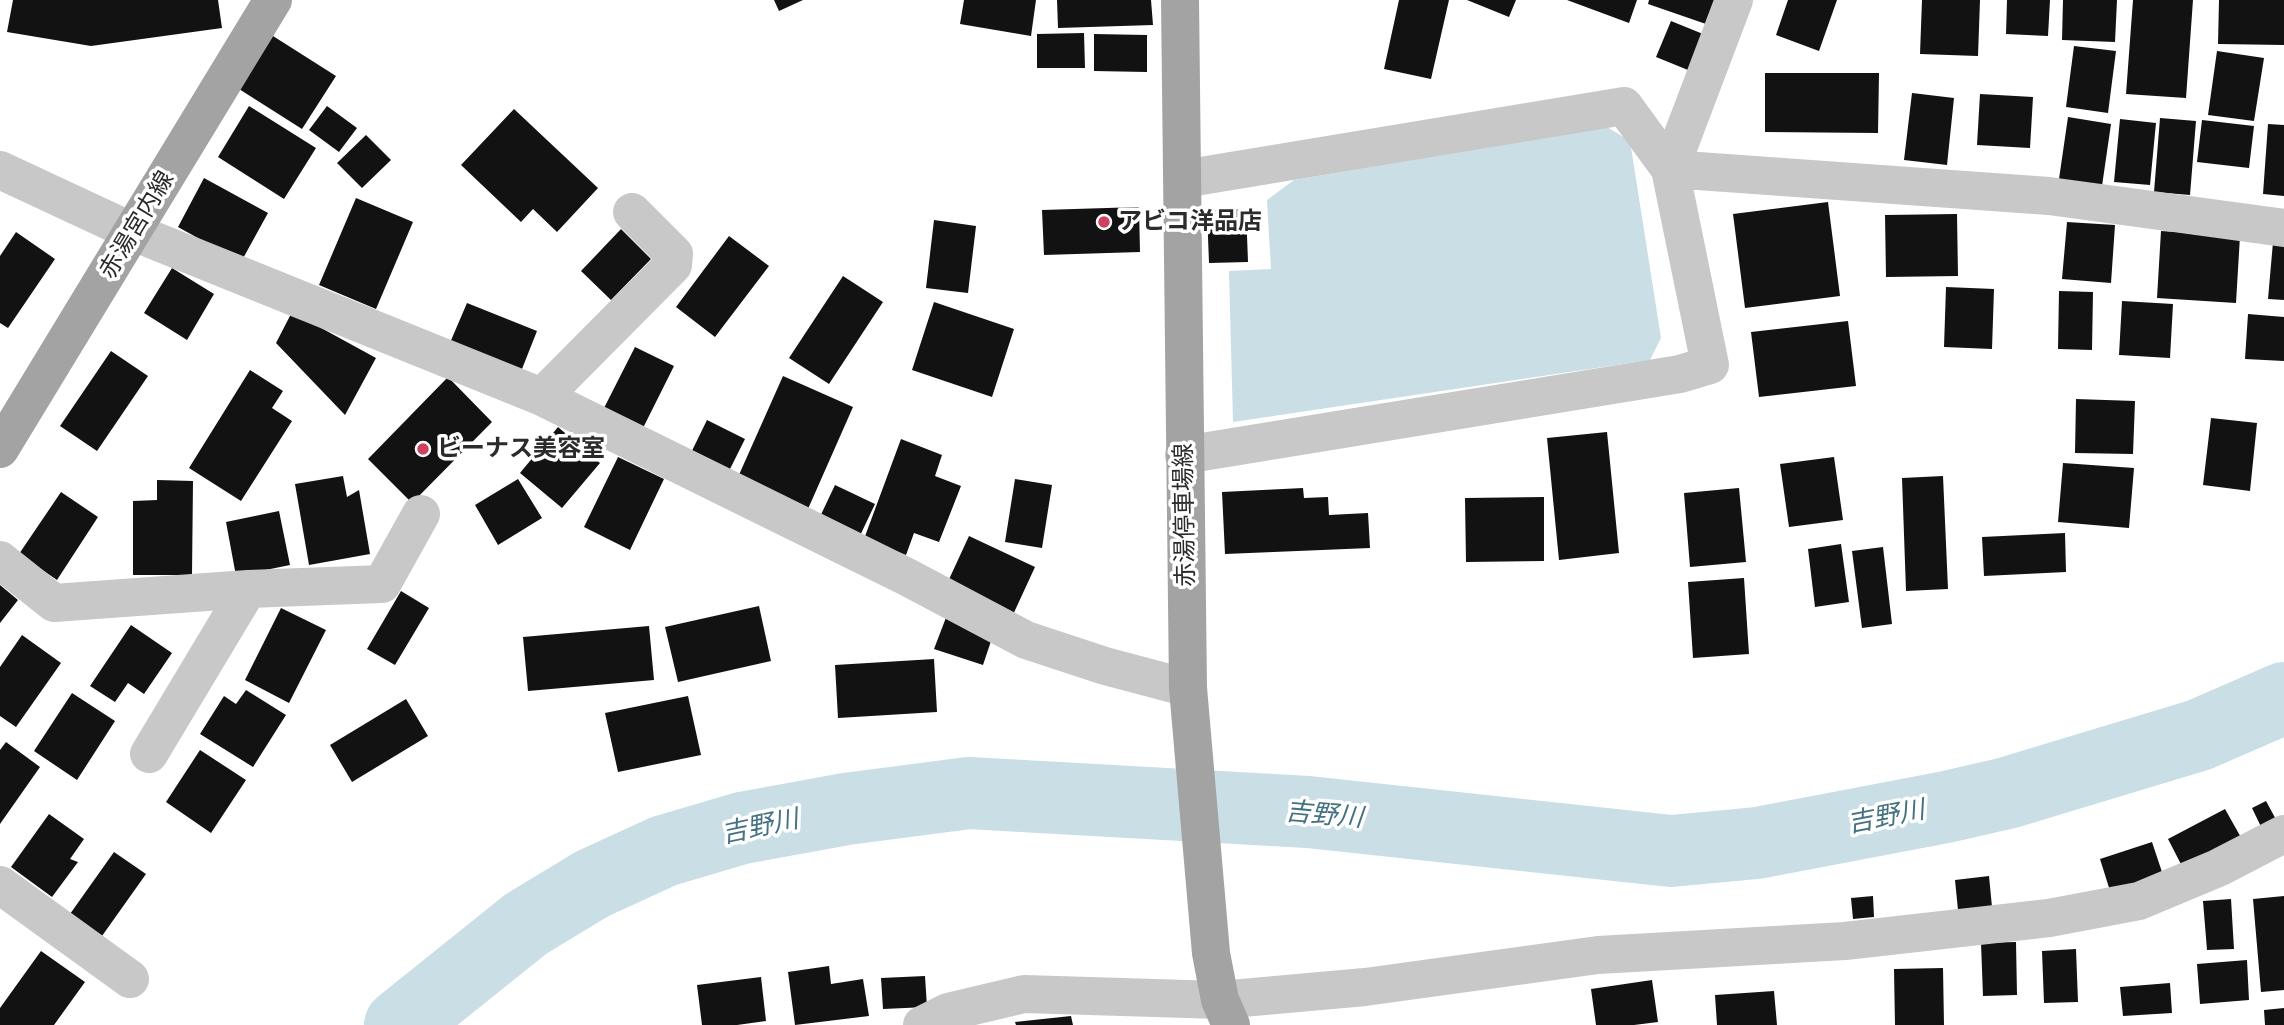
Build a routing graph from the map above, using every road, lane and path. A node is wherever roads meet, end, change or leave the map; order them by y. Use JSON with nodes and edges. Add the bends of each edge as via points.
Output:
{"nodes":[{"id":1,"x":273,"y":0,"type":"edge"},
{"id":2,"x":1180,"y":0,"type":"edge"},
{"id":3,"x":1734,"y":0,"type":"edge"},
{"id":4,"x":1670,"y":169,"type":"junction"},
{"id":5,"x":0,"y":170,"type":"edge"},
{"id":6,"x":1182,"y":179,"type":"junction"},
{"id":7,"x":632,"y":212,"type":"dead end"},
{"id":8,"x":2284,"y":228,"type":"edge"},
{"id":9,"x":133,"y":232,"type":"junction"},
{"id":10,"x":542,"y":397,"type":"junction"},
{"id":11,"x":0,"y":449,"type":"edge"},
{"id":12,"x":1184,"y":454,"type":"junction"},
{"id":13,"x":421,"y":514,"type":"dead end"},
{"id":14,"x":0,"y":560,"type":"edge"},
{"id":15,"x":248,"y":589,"type":"junction"},
{"id":16,"x":1188,"y":688,"type":"junction"},
{"id":17,"x":149,"y":754,"type":"dead end"},
{"id":18,"x":2284,"y":834,"type":"edge"},
{"id":19,"x":0,"y":885,"type":"edge"},
{"id":20,"x":130,"y":979,"type":"dead end"},
{"id":21,"x":1226,"y":1013,"type":"edge"},
{"id":22,"x":922,"y":1025,"type":"edge"}],
"edges":[{"from":1,"to":9,"type":"main road","name":"赤湯宮内線"},
{"from":2,"to":6,"type":"main road","name":"赤湯停車場線"},
{"from":3,"to":4,"type":"street"},
{"from":4,"to":6,"type":"street","via":[[1624,106]]},
{"from":4,"to":8,"type":"street","via":[[2049,196]]},
{"from":4,"to":12,"type":"street","via":[[1710,365],[1680,374]]},
{"from":5,"to":9,"type":"street"},
{"from":6,"to":12,"type":"main road","name":"赤湯停車場線"},
{"from":7,"to":10,"type":"street","via":[[674,254],[673,265]]},
{"from":9,"to":10,"type":"street"},
{"from":9,"to":11,"type":"main road","name":"赤湯宮内線"},
{"from":10,"to":16,"type":"street","via":[[1026,640]]},
{"from":12,"to":16,"type":"main road","name":"赤湯停車場線"},
{"from":13,"to":15,"type":"street","via":[[382,584]]},
{"from":14,"to":15,"type":"street","via":[[54,603]]},
{"from":15,"to":17,"type":"street"},
{"from":16,"to":21,"type":"main road","name":"赤湯停車場線","via":[[1211,953]]},
{"from":18,"to":21,"type":"street","via":[[2139,901],[2049,918],[1845,940],[1598,955],[1364,987]]},
{"from":19,"to":20,"type":"street"},
{"from":21,"to":22,"type":"street","via":[[1024,994],[948,1012]]}]}
